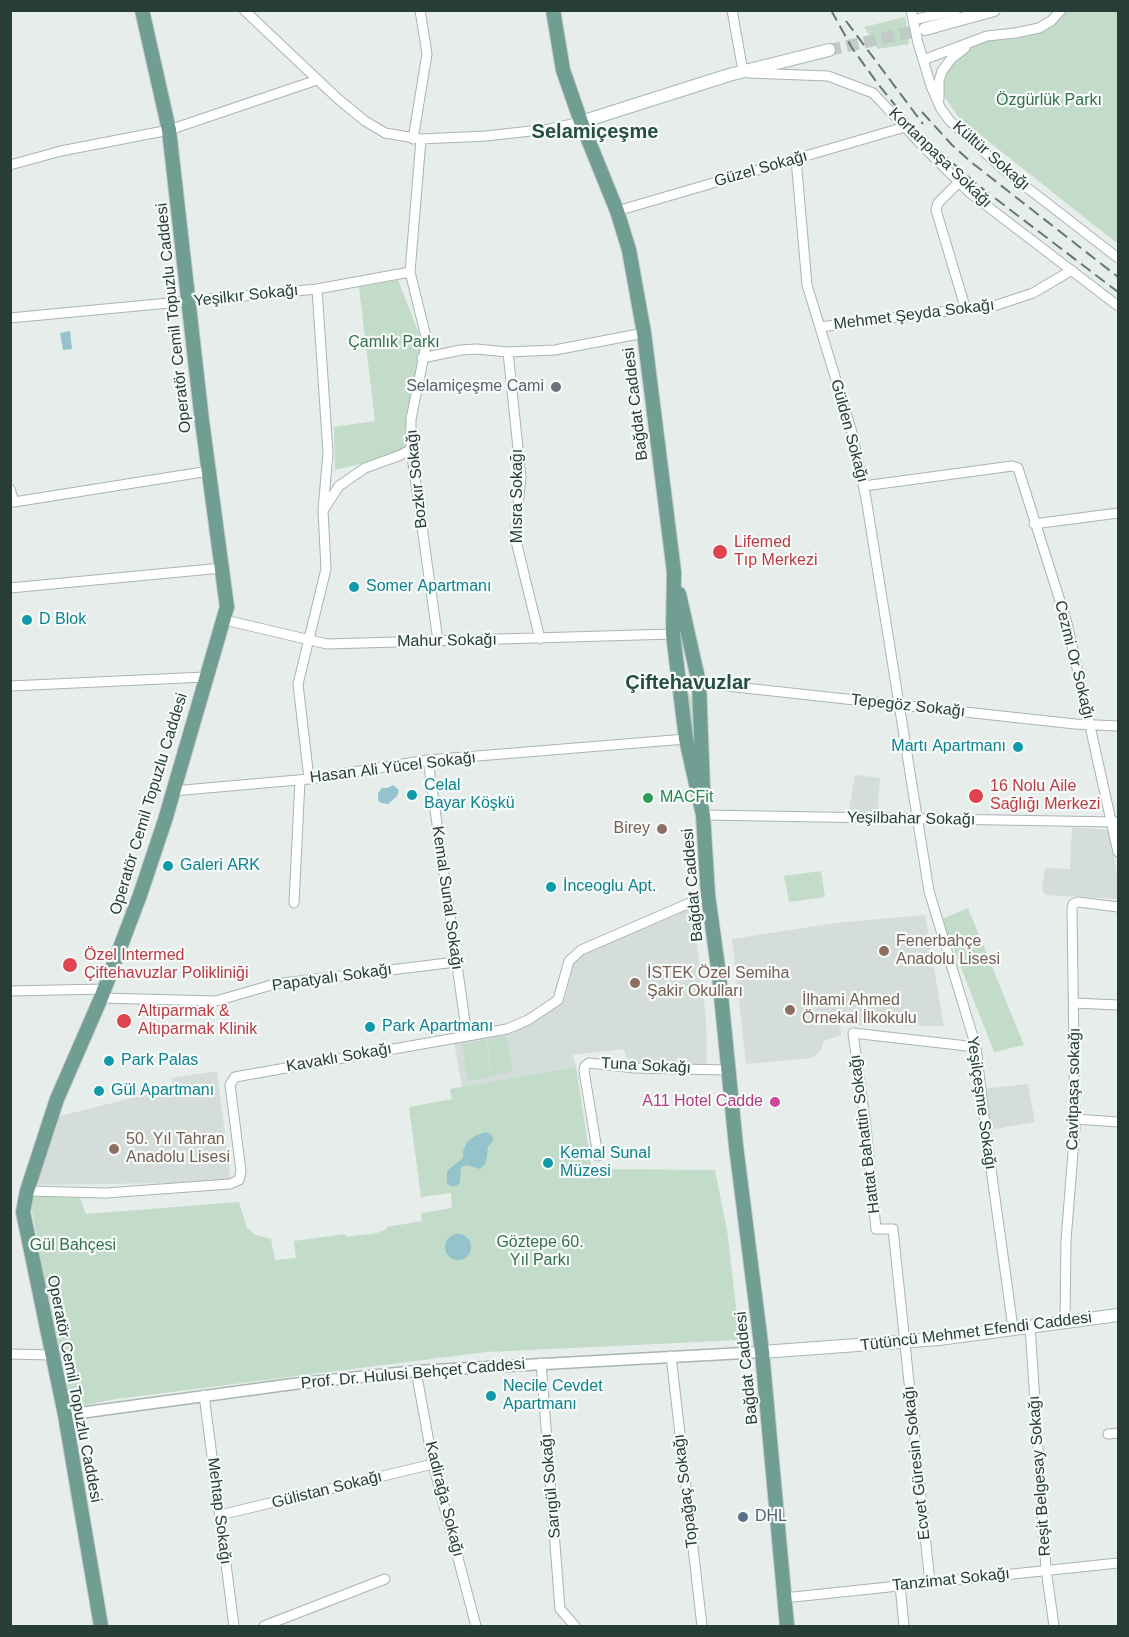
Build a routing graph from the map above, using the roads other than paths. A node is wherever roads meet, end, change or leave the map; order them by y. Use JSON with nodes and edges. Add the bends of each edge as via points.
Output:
{"nodes":[{"id":1,"x":142,"y":10,"type":"edge"},
{"id":2,"x":244,"y":10,"type":"edge"},
{"id":3,"x":420,"y":10,"type":"edge"},
{"id":4,"x":553,"y":10,"type":"edge"},
{"id":5,"x":732,"y":10,"type":"edge"},
{"id":6,"x":956,"y":10,"type":"edge"},
{"id":7,"x":994,"y":10,"type":"edge"},
{"id":8,"x":1061,"y":10,"type":"edge"},
{"id":9,"x":912,"y":15,"type":"edge"},
{"id":10,"x":925,"y":29,"type":"tunnel mouth"},
{"id":11,"x":974,"y":41,"type":"junction"},
{"id":12,"x":829,"y":50,"type":"tunnel mouth"},
{"id":13,"x":925,"y":65,"type":"junction"},
{"id":14,"x":943,"y":70,"type":"junction"},
{"id":15,"x":740,"y":72,"type":"junction"},
{"id":16,"x":317,"y":80,"type":"junction"},
{"id":17,"x":941,"y":109,"type":"junction"},
{"id":18,"x":581,"y":122,"type":"junction"},
{"id":19,"x":905,"y":128,"type":"junction"},
{"id":20,"x":169,"y":130,"type":"junction"},
{"id":21,"x":417,"y":139,"type":"junction"},
{"id":22,"x":796,"y":159,"type":"junction"},
{"id":23,"x":10,"y":165,"type":"edge"},
{"id":24,"x":959,"y":182,"type":"junction"},
{"id":25,"x":617,"y":210,"type":"junction"},
{"id":26,"x":1119,"y":258,"type":"edge"},
{"id":27,"x":1072,"y":270,"type":"junction"},
{"id":28,"x":410,"y":272,"type":"junction"},
{"id":29,"x":317,"y":289,"type":"junction"},
{"id":30,"x":190,"y":302,"type":"junction"},
{"id":31,"x":1119,"y":306,"type":"edge"},
{"id":32,"x":966,"y":310,"type":"junction"},
{"id":33,"x":10,"y":318,"type":"edge"},
{"id":34,"x":820,"y":327,"type":"junction"},
{"id":35,"x":644,"y":333,"type":"junction"},
{"id":36,"x":508,"y":351,"type":"junction"},
{"id":37,"x":422,"y":358,"type":"junction"},
{"id":38,"x":411,"y":449,"type":"junction"},
{"id":39,"x":209,"y":471,"type":"junction"},
{"id":40,"x":864,"y":486,"type":"junction"},
{"id":41,"x":10,"y":489,"type":"edge"},
{"id":42,"x":323,"y":510,"type":"junction"},
{"id":43,"x":1119,"y":513,"type":"edge"},
{"id":44,"x":1034,"y":524,"type":"junction"},
{"id":45,"x":222,"y":568,"type":"junction"},
{"id":46,"x":674,"y":572,"type":"junction"},
{"id":47,"x":10,"y":588,"type":"edge"},
{"id":48,"x":225,"y":620,"type":"junction"},
{"id":49,"x":673,"y":634,"type":"junction"},
{"id":50,"x":540,"y":639,"type":"junction"},
{"id":51,"x":308,"y":640,"type":"junction"},
{"id":52,"x":438,"y":641,"type":"junction"},
{"id":53,"x":205,"y":676,"type":"junction"},
{"id":54,"x":699,"y":683,"type":"junction"},
{"id":55,"x":10,"y":686,"type":"edge"},
{"id":56,"x":900,"y":706,"type":"junction"},
{"id":57,"x":1091,"y":725,"type":"junction"},
{"id":58,"x":1119,"y":726,"type":"edge"},
{"id":59,"x":686,"y":739,"type":"junction"},
{"id":60,"x":428,"y":760,"type":"junction"},
{"id":61,"x":304,"y":779,"type":"junction"},
{"id":62,"x":173,"y":791,"type":"junction"},
{"id":63,"x":703,"y":815,"type":"junction"},
{"id":64,"x":919,"y":819,"type":"junction"},
{"id":65,"x":1116,"y":822,"type":"edge"},
{"id":66,"x":1119,"y":852,"type":"edge"},
{"id":67,"x":708,"y":895,"type":"junction"},
{"id":68,"x":294,"y":903,"type":"dead end"},
{"id":69,"x":1119,"y":907,"type":"edge"},
{"id":70,"x":456,"y":962,"type":"junction"},
{"id":71,"x":10,"y":991,"type":"edge"},
{"id":72,"x":102,"y":994,"type":"junction"},
{"id":73,"x":1074,"y":1003,"type":"junction"},
{"id":74,"x":1119,"y":1005,"type":"edge"},
{"id":75,"x":467,"y":1036,"type":"junction"},
{"id":76,"x":976,"y":1047,"type":"junction"},
{"id":77,"x":728,"y":1070,"type":"junction"},
{"id":78,"x":1075,"y":1119,"type":"junction"},
{"id":79,"x":1119,"y":1122,"type":"edge"},
{"id":80,"x":598,"y":1156,"type":"dead end"},
{"id":81,"x":27,"y":1191,"type":"junction"},
{"id":82,"x":1119,"y":1315,"type":"edge"},
{"id":83,"x":1065,"y":1321,"type":"junction"},
{"id":84,"x":1029,"y":1326,"type":"junction"},
{"id":85,"x":1013,"y":1328,"type":"junction"},
{"id":86,"x":903,"y":1343,"type":"junction"},
{"id":87,"x":762,"y":1352,"type":"junction"},
{"id":88,"x":10,"y":1354,"type":"edge"},
{"id":89,"x":52,"y":1355,"type":"junction"},
{"id":90,"x":671,"y":1356,"type":"junction"},
{"id":91,"x":541,"y":1364,"type":"junction"},
{"id":92,"x":416,"y":1371,"type":"junction"},
{"id":93,"x":204,"y":1395,"type":"junction"},
{"id":94,"x":65,"y":1415,"type":"junction"},
{"id":95,"x":1119,"y":1433,"type":"edge"},
{"id":96,"x":1108,"y":1434,"type":"dead end"},
{"id":97,"x":433,"y":1464,"type":"junction"},
{"id":98,"x":220,"y":1515,"type":"junction"},
{"id":99,"x":1119,"y":1563,"type":"edge"},
{"id":100,"x":1046,"y":1569,"type":"junction"},
{"id":101,"x":385,"y":1579,"type":"dead end"},
{"id":102,"x":930,"y":1583,"type":"junction"},
{"id":103,"x":900,"y":1585,"type":"junction"},
{"id":104,"x":784,"y":1598,"type":"junction"},
{"id":105,"x":560,"y":1610,"type":"junction"},
{"id":106,"x":101,"y":1626,"type":"edge"},
{"id":107,"x":234,"y":1626,"type":"edge"},
{"id":108,"x":264,"y":1626,"type":"edge"},
{"id":109,"x":476,"y":1626,"type":"edge"},
{"id":110,"x":564,"y":1626,"type":"edge"},
{"id":111,"x":575,"y":1626,"type":"edge"},
{"id":112,"x":702,"y":1626,"type":"edge"},
{"id":113,"x":787,"y":1626,"type":"edge"},
{"id":114,"x":904,"y":1626,"type":"edge"},
{"id":115,"x":1054,"y":1626,"type":"edge"}],
"edges":[{"from":1,"to":20,"type":"main road","name":"Operatör Cemil Topuzlu Caddesi"},
{"from":2,"to":16,"type":"street"},
{"from":3,"to":21,"type":"street","name":"Bozkır Sokağı","via":[[427,60]]},
{"from":4,"to":18,"type":"main road","name":"Bağdat Caddesi","via":[[564,70]]},
{"from":5,"to":15,"type":"street"},
{"from":6,"to":9,"type":"street"},
{"from":7,"to":10,"type":"main road"},
{"from":8,"to":11,"type":"street","via":[[1039,28]]},
{"from":9,"to":13,"type":"street","name":"Kültür Sokağı"},
{"from":11,"to":13,"type":"street"},
{"from":11,"to":14,"type":"street"},
{"from":12,"to":15,"type":"main road"},
{"from":13,"to":14,"type":"street","via":[[930,74]]},
{"from":13,"to":17,"type":"street","name":"Kültür Sokağı"},
{"from":14,"to":17,"type":"street","via":[[939,85]]},
{"from":15,"to":18,"type":"main road"},
{"from":15,"to":19,"type":"street","name":"Kortanpaşa Sokağı","via":[[835,77],[877,96]]},
{"from":16,"to":20,"type":"street"},
{"from":16,"to":21,"type":"street","via":[[377,130]]},
{"from":17,"to":26,"type":"street","name":"Kültür Sokağı","via":[[994,162]]},
{"from":18,"to":21,"type":"street","via":[[486,136]]},
{"from":18,"to":25,"type":"main road","name":"Bağdat Caddesi"},
{"from":19,"to":22,"type":"street","name":"Güzel Sokağı"},
{"from":19,"to":24,"type":"street","name":"Kortanpaşa Sokağı"},
{"from":20,"to":23,"type":"street"},
{"from":20,"to":30,"type":"main road","name":"Operatör Cemil Topuzlu Caddesi"},
{"from":21,"to":28,"type":"street","name":"Bozkır Sokağı"},
{"from":22,"to":25,"type":"street","name":"Güzel Sokağı"},
{"from":22,"to":34,"type":"street","name":"Gülden Sokağı","via":[[807,285]]},
{"from":24,"to":27,"type":"street","name":"Kortanpaşa Sokağı"},
{"from":24,"to":32,"type":"street","via":[[937,204],[936,210]]},
{"from":25,"to":35,"type":"main road","name":"Bağdat Caddesi","via":[[629,250]]},
{"from":27,"to":31,"type":"street","name":"Kortanpaşa Sokağı"},
{"from":27,"to":32,"type":"street","name":"Mehmet Şeyda Sokağı","via":[[1024,297]]},
{"from":28,"to":29,"type":"street","name":"Yeşilkır Sokağı"},
{"from":28,"to":37,"type":"street","name":"Bozkır Sokağı","via":[[427,341]]},
{"from":29,"to":30,"type":"street","name":"Yeşilkır Sokağı"},
{"from":29,"to":42,"type":"street","via":[[328,453]]},
{"from":30,"to":33,"type":"street","name":"Yeşilkır Sokağı"},
{"from":30,"to":39,"type":"main road","name":"Operatör Cemil Topuzlu Caddesi"},
{"from":32,"to":34,"type":"street","name":"Mehmet Şeyda Sokağı"},
{"from":34,"to":40,"type":"street","name":"Gülden Sokağı"},
{"from":35,"to":36,"type":"street","via":[[555,350]]},
{"from":35,"to":46,"type":"main road","name":"Bağdat Caddesi"},
{"from":36,"to":37,"type":"street","via":[[461,350]]},
{"from":36,"to":50,"type":"street","name":"Mısra Sokağı","via":[[521,477],[515,537]]},
{"from":37,"to":38,"type":"street","name":"Bozkır Sokağı","via":[[411,419]]},
{"from":38,"to":42,"type":"street","via":[[365,468],[339,486]]},
{"from":38,"to":52,"type":"street","name":"Bozkır Sokağı"},
{"from":39,"to":41,"type":"street","via":[[14,502]]},
{"from":39,"to":45,"type":"main road","name":"Operatör Cemil Topuzlu Caddesi"},
{"from":40,"to":44,"type":"street","name":"Cezmi Or Sokağı","via":[[1017,466]]},
{"from":40,"to":56,"type":"street","name":"Gülden Sokağı"},
{"from":42,"to":51,"type":"street","via":[[326,569]]},
{"from":43,"to":44,"type":"street"},
{"from":44,"to":57,"type":"street","name":"Cezmi Or Sokağı","via":[[1067,623]]},
{"from":45,"to":47,"type":"street"},
{"from":45,"to":48,"type":"main road","name":"Operatör Cemil Topuzlu Caddesi"},
{"from":46,"to":49,"type":"main road","name":"Bağdat Caddesi"},
{"from":46,"to":54,"type":"main road"},
{"from":48,"to":51,"type":"street","name":"Mahur Sokağı"},
{"from":48,"to":53,"type":"main road","name":"Operatör Cemil Topuzlu Caddesi"},
{"from":49,"to":50,"type":"street","name":"Mahur Sokağı"},
{"from":49,"to":59,"type":"main road","name":"Bağdat Caddesi"},
{"from":50,"to":52,"type":"street","name":"Mahur Sokağı"},
{"from":51,"to":52,"type":"street","name":"Mahur Sokağı","via":[[327,644]]},
{"from":51,"to":61,"type":"street","via":[[298,684]]},
{"from":53,"to":55,"type":"street"},
{"from":53,"to":62,"type":"main road","name":"Operatör Cemil Topuzlu Caddesi"},
{"from":54,"to":56,"type":"street","name":"Tepegöz Sokağı"},
{"from":54,"to":63,"type":"main road"},
{"from":56,"to":57,"type":"street","name":"Tepegöz Sokağı"},
{"from":56,"to":64,"type":"street","name":"Yeşilçeşme Sokağı"},
{"from":57,"to":58,"type":"street","name":"Tepegöz Sokağı"},
{"from":57,"to":65,"type":"street","name":"Cezmi Or Sokağı"},
{"from":59,"to":60,"type":"street","name":"Hasan Ali Yücel Sokağı"},
{"from":59,"to":63,"type":"main road","name":"Bağdat Caddesi"},
{"from":60,"to":61,"type":"street","name":"Hasan Ali Yücel Sokağı"},
{"from":60,"to":70,"type":"street","name":"Kemal Sunal Sokağı"},
{"from":61,"to":62,"type":"street","name":"Hasan Ali Yücel Sokağı"},
{"from":61,"to":68,"type":"street"},
{"from":62,"to":72,"type":"main road","name":"Operatör Cemil Topuzlu Caddesi","via":[[140,895]]},
{"from":63,"to":64,"type":"street","name":"Yeşilbahar Sokağı"},
{"from":63,"to":67,"type":"main road","name":"Bağdat Caddesi"},
{"from":64,"to":65,"type":"street","name":"Yeşilbahar Sokağı"},
{"from":64,"to":76,"type":"street","name":"Yeşilçeşme Sokağı","via":[[932,904]]},
{"from":65,"to":66,"type":"street","name":"Cezmi Or Sokağı"},
{"from":67,"to":75,"type":"street","name":"Kavaklı Sokağı","via":[[581,950],[569,961],[558,1000],[528,1020],[507,1029]]},
{"from":67,"to":77,"type":"main road","name":"Bağdat Caddesi"},
{"from":69,"to":73,"type":"street","name":"Cavitpaşa sokağı","via":[[1078,902],[1072,905]]},
{"from":70,"to":72,"type":"street","name":"Papatyalı Sokağı","via":[[275,984],[216,1001]]},
{"from":70,"to":75,"type":"street","name":"Kemal Sunal Sokağı"},
{"from":71,"to":72,"type":"street","name":"Papatyalı Sokağı"},
{"from":72,"to":81,"type":"main road","name":"Operatör Cemil Topuzlu Caddesi","via":[[57,1099]]},
{"from":73,"to":74,"type":"street"},
{"from":73,"to":78,"type":"street","name":"Cavitpaşa sokağı"},
{"from":75,"to":81,"type":"street","name":"Kavaklı Sokağı","via":[[235,1077],[230,1085],[241,1171],[239,1180],[230,1184],[106,1193]]},
{"from":76,"to":85,"type":"street","name":"Yeşilçeşme Sokağı"},
{"from":76,"to":86,"type":"street","name":"Hattat Bahattin Sokağı","via":[[853,1032],[876,1229],[893,1229]]},
{"from":77,"to":80,"type":"street","name":"Tuna Sokağı","via":[[589,1063],[584,1071]]},
{"from":77,"to":87,"type":"main road","name":"Bağdat Caddesi"},
{"from":78,"to":79,"type":"street"},
{"from":78,"to":83,"type":"street","name":"Cavitpaşa sokağı","via":[[1066,1240]]},
{"from":81,"to":89,"type":"main road","name":"Operatör Cemil Topuzlu Caddesi","via":[[23,1212]]},
{"from":82,"to":83,"type":"main road","name":"Tütüncü Mehmet Efendi Caddesi"},
{"from":83,"to":84,"type":"main road","name":"Tütüncü Mehmet Efendi Caddesi"},
{"from":84,"to":85,"type":"main road","name":"Tütüncü Mehmet Efendi Caddesi"},
{"from":84,"to":100,"type":"street","name":"Reşit Belgesay Sokağı"},
{"from":85,"to":86,"type":"main road","name":"Tütüncü Mehmet Efendi Caddesi"},
{"from":86,"to":87,"type":"main road","name":"Tütüncü Mehmet Efendi Caddesi"},
{"from":86,"to":102,"type":"street","name":"Ecvet Güresin Sokağı"},
{"from":87,"to":90,"type":"street","name":"Prof. Dr. Hulusi Behçet Caddesi"},
{"from":87,"to":104,"type":"main road","name":"Bağdat Caddesi"},
{"from":88,"to":89,"type":"street"},
{"from":89,"to":94,"type":"main road","name":"Operatör Cemil Topuzlu Caddesi"},
{"from":90,"to":91,"type":"street","name":"Prof. Dr. Hulusi Behçet Caddesi"},
{"from":90,"to":112,"type":"street","name":"Topağaç Sokağı"},
{"from":91,"to":92,"type":"street","name":"Prof. Dr. Hulusi Behçet Caddesi"},
{"from":91,"to":105,"type":"street","name":"Sarıgül Sokağı"},
{"from":92,"to":93,"type":"street","name":"Prof. Dr. Hulusi Behçet Caddesi"},
{"from":92,"to":97,"type":"street","name":"Kadirağa Sokağı"},
{"from":93,"to":94,"type":"street","name":"Prof. Dr. Hulusi Behçet Caddesi"},
{"from":93,"to":98,"type":"street","name":"Mehtap Sokağı"},
{"from":94,"to":106,"type":"main road","name":"Operatör Cemil Topuzlu Caddesi"},
{"from":95,"to":96,"type":"street"},
{"from":97,"to":98,"type":"street","name":"Gülistan Sokağı"},
{"from":97,"to":109,"type":"street","name":"Kadirağa Sokağı"},
{"from":98,"to":107,"type":"street","name":"Mehtap Sokağı"},
{"from":99,"to":100,"type":"street","name":"Tanzimat Sokağı"},
{"from":100,"to":102,"type":"street","name":"Tanzimat Sokağı"},
{"from":100,"to":115,"type":"street","name":"Reşit Belgesay Sokağı"},
{"from":101,"to":108,"type":"street"},
{"from":102,"to":103,"type":"street","name":"Tanzimat Sokağı"},
{"from":103,"to":104,"type":"street","name":"Tanzimat Sokağı"},
{"from":103,"to":114,"type":"street"},
{"from":104,"to":113,"type":"main road","name":"Bağdat Caddesi"},
{"from":105,"to":110,"type":"street","name":"Sarıgül Sokağı"},
{"from":105,"to":111,"type":"street"}]}
